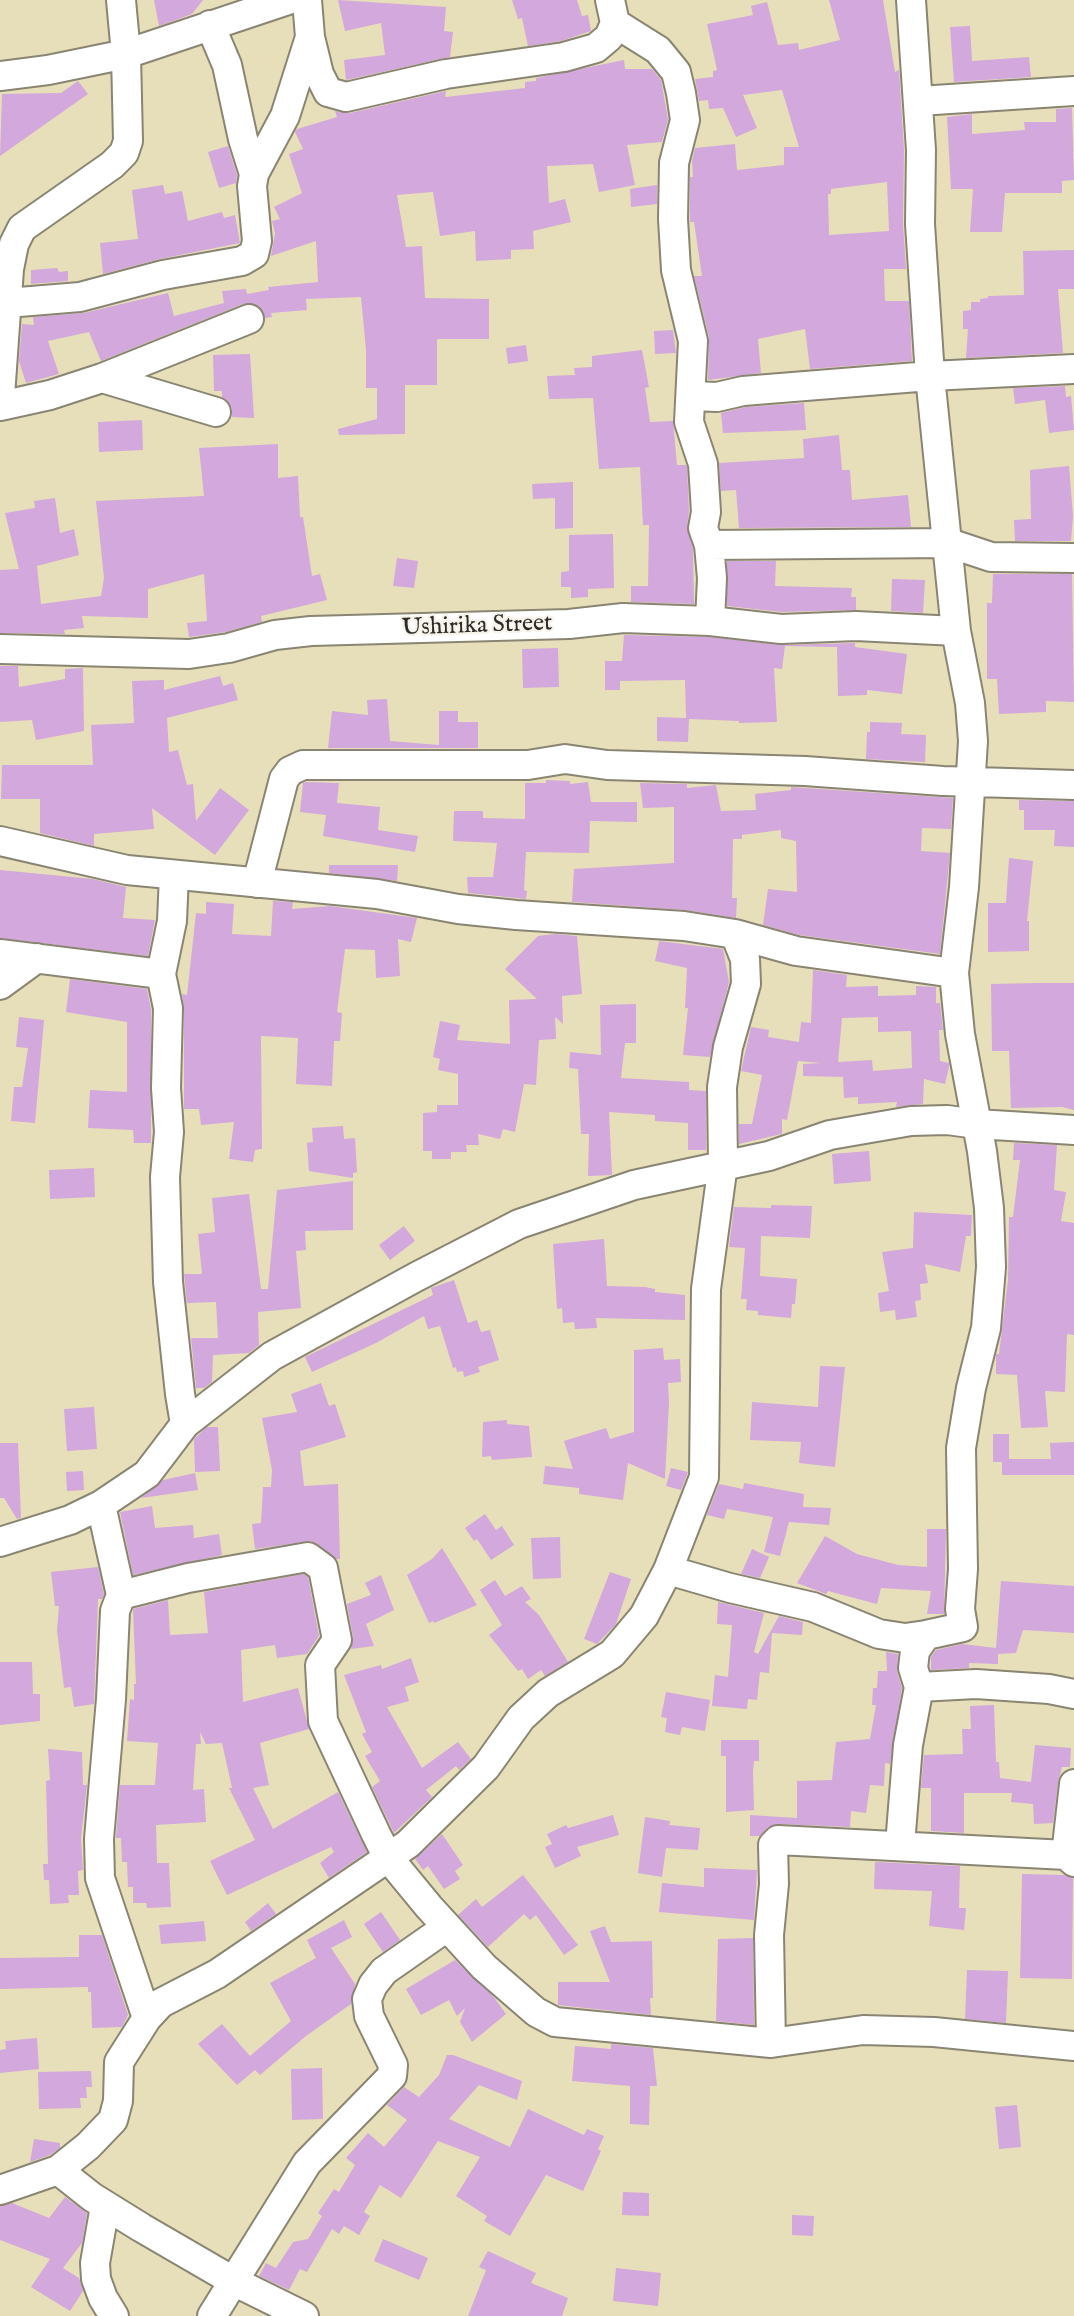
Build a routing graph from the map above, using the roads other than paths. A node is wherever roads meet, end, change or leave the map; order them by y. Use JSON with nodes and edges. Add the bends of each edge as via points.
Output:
{"nodes":[{"id":1,"x":120,"y":0,"type":"edge"},
{"id":2,"x":288,"y":0,"type":"edge"},
{"id":3,"x":307,"y":0,"type":"edge"},
{"id":4,"x":911,"y":0,"type":"edge"},
{"id":5,"x":613,"y":11,"type":"edge"},
{"id":6,"x":210,"y":25,"type":"junction"},
{"id":7,"x":310,"y":37,"type":"junction"},
{"id":8,"x":126,"y":54,"type":"junction"},
{"id":9,"x":0,"y":76,"type":"edge"},
{"id":10,"x":1074,"y":91,"type":"edge"},
{"id":11,"x":919,"y":101,"type":"junction"},
{"id":12,"x":254,"y":174,"type":"junction"},
{"id":13,"x":7,"y":303,"type":"junction"},
{"id":14,"x":249,"y":319,"type":"dead end"},
{"id":15,"x":1074,"y":369,"type":"edge"},
{"id":16,"x":930,"y":376,"type":"junction"},
{"id":17,"x":102,"y":378,"type":"junction"},
{"id":18,"x":0,"y":396,"type":"edge"},
{"id":19,"x":692,"y":396,"type":"junction"},
{"id":20,"x":0,"y":406,"type":"edge"},
{"id":21,"x":216,"y":412,"type":"dead end"},
{"id":22,"x":949,"y":543,"type":"junction"},
{"id":23,"x":709,"y":545,"type":"junction"},
{"id":24,"x":1074,"y":558,"type":"edge"},
{"id":25,"x":710,"y":621,"type":"junction"},
{"id":26,"x":956,"y":631,"type":"junction"},
{"id":27,"x":0,"y":649,"type":"edge"},
{"id":28,"x":972,"y":782,"type":"junction"},
{"id":29,"x":1074,"y":785,"type":"edge"},
{"id":30,"x":0,"y":842,"type":"edge"},
{"id":31,"x":174,"y":876,"type":"junction"},
{"id":32,"x":257,"y":883,"type":"junction"},
{"id":33,"x":735,"y":934,"type":"junction"},
{"id":34,"x":0,"y":954,"type":"edge"},
{"id":35,"x":37,"y":958,"type":"junction"},
{"id":36,"x":954,"y":973,"type":"junction"},
{"id":37,"x":161,"y":974,"type":"junction"},
{"id":38,"x":0,"y":985,"type":"edge"},
{"id":39,"x":977,"y":1124,"type":"junction"},
{"id":40,"x":1074,"y":1130,"type":"edge"},
{"id":41,"x":723,"y":1164,"type":"junction"},
{"id":42,"x":185,"y":1424,"type":"junction"},
{"id":43,"x":100,"y":1505,"type":"junction"},
{"id":44,"x":0,"y":1542,"type":"edge"},
{"id":45,"x":668,"y":1570,"type":"junction"},
{"id":46,"x":121,"y":1594,"type":"junction"},
{"id":47,"x":926,"y":1635,"type":"junction"},
{"id":48,"x":919,"y":1687,"type":"junction"},
{"id":49,"x":1074,"y":1694,"type":"edge"},
{"id":50,"x":1074,"y":1784,"type":"edge"},
{"id":51,"x":900,"y":1845,"type":"junction"},
{"id":52,"x":387,"y":1856,"type":"junction"},
{"id":53,"x":1070,"y":1858,"type":"edge"},
{"id":54,"x":447,"y":1928,"type":"junction"},
{"id":55,"x":147,"y":2018,"type":"junction"},
{"id":56,"x":1073,"y":2040,"type":"edge"},
{"id":57,"x":771,"y":2043,"type":"junction"},
{"id":58,"x":58,"y":2170,"type":"junction"},
{"id":59,"x":0,"y":2190,"type":"edge"},
{"id":60,"x":105,"y":2206,"type":"junction"},
{"id":61,"x":235,"y":2282,"type":"junction"},
{"id":62,"x":114,"y":2316,"type":"edge"},
{"id":63,"x":212,"y":2316,"type":"edge"},
{"id":64,"x":304,"y":2316,"type":"edge"}],
"edges":[{"from":1,"to":8,"type":"street"},
{"from":2,"to":6,"type":"street"},
{"from":3,"to":7,"type":"street"},
{"from":4,"to":11,"type":"street"},
{"from":5,"to":7,"type":"street","via":[[609,37],[596,48],[581,53],[446,74],[346,97],[328,92]]},
{"from":5,"to":19,"type":"street","via":[[658,50],[679,82],[685,120],[674,162],[673,219],[676,270],[693,341]]},
{"from":6,"to":8,"type":"street"},
{"from":6,"to":12,"type":"street","via":[[227,65]]},
{"from":7,"to":12,"type":"street","via":[[285,116]]},
{"from":8,"to":9,"type":"street"},
{"from":8,"to":13,"type":"street","via":[[129,127],[124,153],[22,228],[9,269]]},
{"from":10,"to":11,"type":"street"},
{"from":11,"to":16,"type":"street","via":[[920,224]]},
{"from":12,"to":13,"type":"street","via":[[256,249],[242,261],[163,275],[80,297]]},
{"from":13,"to":18,"type":"street"},
{"from":14,"to":17,"type":"street"},
{"from":15,"to":16,"type":"street"},
{"from":16,"to":19,"type":"street","via":[[743,391],[717,397]]},
{"from":16,"to":22,"type":"street"},
{"from":17,"to":20,"type":"street"},
{"from":17,"to":21,"type":"street"},
{"from":19,"to":23,"type":"street","via":[[689,422],[703,464],[703,528]]},
{"from":22,"to":23,"type":"street"},
{"from":22,"to":24,"type":"street","via":[[991,557]]},
{"from":22,"to":26,"type":"street"},
{"from":23,"to":25,"type":"street"},
{"from":25,"to":26,"type":"street","name":"Ushirika Street","via":[[781,629],[856,626]]},
{"from":25,"to":27,"type":"street","name":"Ushirika Street","via":[[623,618],[558,625],[311,631],[189,654]]},
{"from":26,"to":28,"type":"street","via":[[970,703],[974,741]]},
{"from":28,"to":29,"type":"street"},
{"from":28,"to":32,"type":"street","via":[[805,771],[607,765],[565,759],[528,765],[303,765],[284,779]]},
{"from":28,"to":36,"type":"street"},
{"from":30,"to":31,"type":"street","via":[[117,868]]},
{"from":31,"to":32,"type":"street"},
{"from":31,"to":37,"type":"street","via":[[172,921]]},
{"from":32,"to":33,"type":"street","via":[[377,894],[504,914],[684,926]]},
{"from":33,"to":36,"type":"street","via":[[796,951]]},
{"from":33,"to":41,"type":"street","via":[[745,959],[746,984],[728,1047],[722,1087]]},
{"from":34,"to":35,"type":"street"},
{"from":35,"to":37,"type":"street"},
{"from":35,"to":38,"type":"street"},
{"from":36,"to":39,"type":"street","via":[[960,1034]]},
{"from":37,"to":42,"type":"street","via":[[168,1008],[168,1282]]},
{"from":39,"to":40,"type":"street"},
{"from":39,"to":41,"type":"street","via":[[911,1121],[830,1135],[769,1156]]},
{"from":39,"to":47,"type":"street","via":[[989,1208],[992,1267],[986,1328],[962,1448],[963,1627]]},
{"from":41,"to":42,"type":"street","via":[[634,1185],[519,1224],[272,1356]]},
{"from":41,"to":45,"type":"street","via":[[706,1289],[704,1477]]},
{"from":42,"to":43,"type":"street","via":[[147,1474]]},
{"from":43,"to":44,"type":"street","via":[[70,1520]]},
{"from":43,"to":46,"type":"street"},
{"from":45,"to":47,"type":"street","via":[[813,1607],[893,1637]]},
{"from":45,"to":52,"type":"street","via":[[644,1616],[612,1654],[548,1693],[521,1718],[486,1767],[437,1818],[408,1844]]},
{"from":46,"to":52,"type":"street","via":[[308,1557],[323,1569],[337,1640],[320,1665],[323,1721]]},
{"from":46,"to":55,"type":"street","via":[[115,1611],[99,1839],[100,1878]]},
{"from":47,"to":48,"type":"street","via":[[915,1651]]},
{"from":48,"to":49,"type":"street","via":[[1021,1686]]},
{"from":48,"to":51,"type":"street","via":[[908,1745]]},
{"from":50,"to":53,"type":"street"},
{"from":51,"to":53,"type":"street"},
{"from":51,"to":57,"type":"street","via":[[783,1838],[773,1845],[769,1935]]},
{"from":52,"to":54,"type":"street"},
{"from":52,"to":55,"type":"street","via":[[339,1893],[217,1974],[160,2003]]},
{"from":54,"to":57,"type":"street","via":[[484,1967],[536,2012],[555,2022]]},
{"from":54,"to":61,"type":"street","via":[[384,1971],[373,1985],[367,1999],[369,2016],[393,2065],[392,2076],[307,2163]]},
{"from":55,"to":58,"type":"street","via":[[119,2062],[118,2101],[112,2120]]},
{"from":56,"to":57,"type":"street","via":[[863,2030]]},
{"from":58,"to":59,"type":"street"},
{"from":58,"to":60,"type":"street"},
{"from":60,"to":61,"type":"street"},
{"from":60,"to":62,"type":"street","via":[[96,2279]]},
{"from":61,"to":63,"type":"street"},
{"from":61,"to":64,"type":"street"}]}
